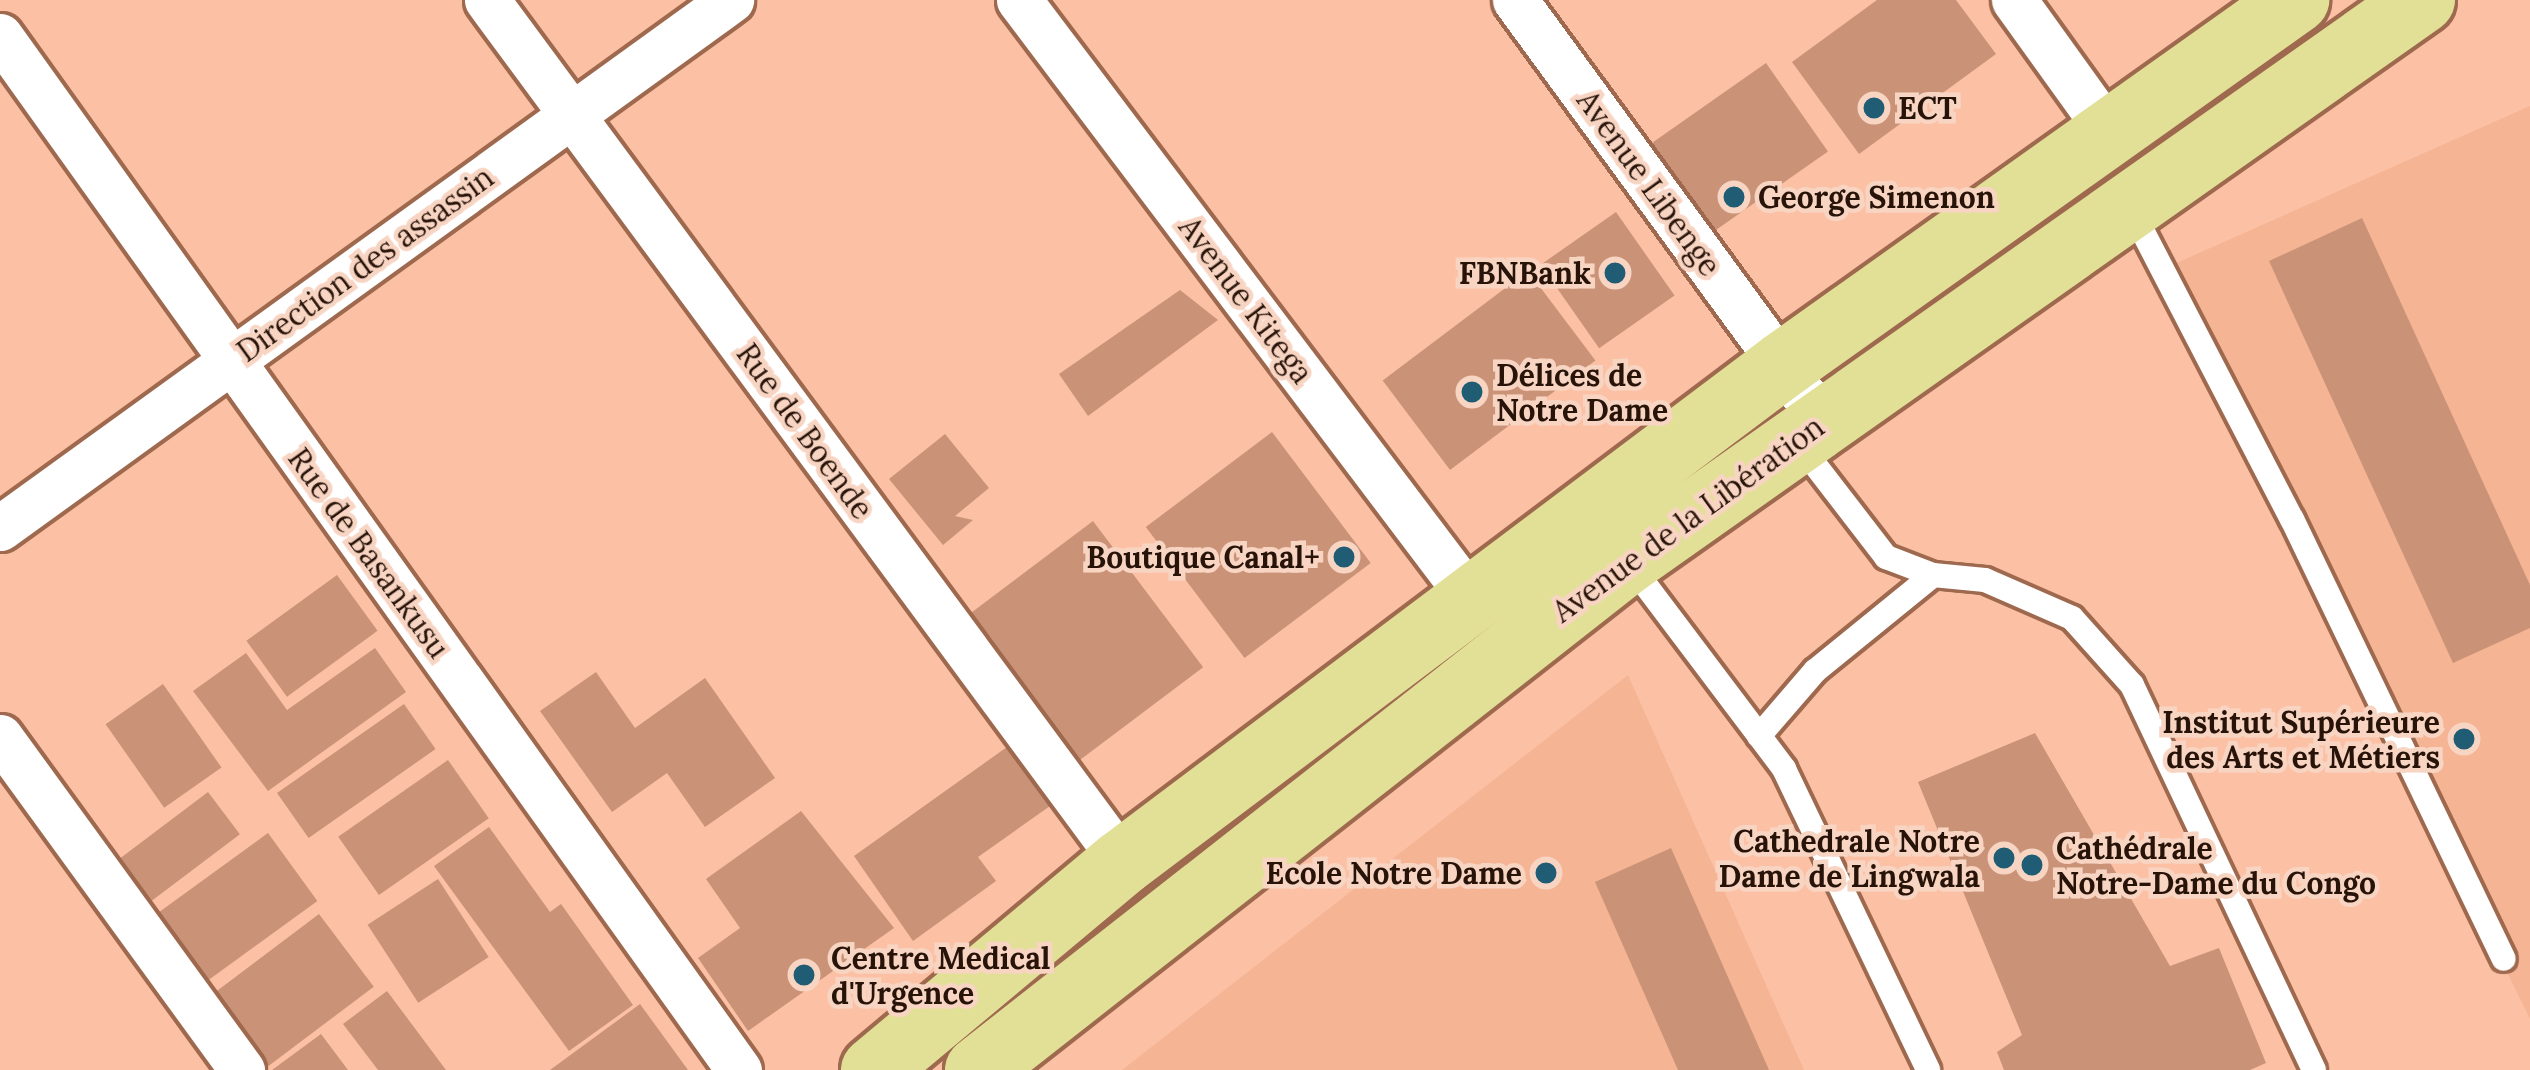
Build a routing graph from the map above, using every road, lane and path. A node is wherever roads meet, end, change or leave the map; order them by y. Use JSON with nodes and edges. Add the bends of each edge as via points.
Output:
{"nodes":[{"id":1,"x":487,"y":0,"type":"edge"},
{"id":2,"x":730,"y":0,"type":"edge"},
{"id":3,"x":1019,"y":0,"type":"edge"},
{"id":4,"x":1515,"y":0,"type":"edge"},
{"id":5,"x":2014,"y":0,"type":"edge"},
{"id":6,"x":2296,"y":0,"type":"edge"},
{"id":7,"x":2422,"y":0,"type":"edge"},
{"id":8,"x":0,"y":36,"type":"edge"},
{"id":9,"x":572,"y":115,"type":"junction"},
{"id":10,"x":2108,"y":131,"type":"junction"},
{"id":11,"x":2127,"y":201,"type":"junction"},
{"id":12,"x":231,"y":361,"type":"junction"},
{"id":13,"x":1783,"y":365,"type":"junction"},
{"id":14,"x":1809,"y":429,"type":"junction"},
{"id":15,"x":0,"y":529,"type":"edge"},
{"id":16,"x":1627,"y":561,"type":"junction"},
{"id":17,"x":1933,"y":575,"type":"junction"},
{"id":18,"x":1472,"y":600,"type":"junction"},
{"id":19,"x":1759,"y":736,"type":"junction"},
{"id":20,"x":0,"y":737,"type":"edge"},
{"id":21,"x":1123,"y":862,"type":"junction"},
{"id":22,"x":2504,"y":959,"type":"dead end"},
{"id":23,"x":242,"y":1070,"type":"edge"},
{"id":24,"x":739,"y":1070,"type":"edge"},
{"id":25,"x":874,"y":1070,"type":"edge"},
{"id":26,"x":978,"y":1070,"type":"edge"},
{"id":27,"x":1928,"y":1070,"type":"edge"},
{"id":28,"x":2314,"y":1070,"type":"edge"}],
"edges":[{"from":1,"to":9,"type":"street","name":"Rue de Boende"},
{"from":2,"to":9,"type":"street","name":"Direction des assassin"},
{"from":3,"to":18,"type":"street","name":"Avenue Kitega"},
{"from":4,"to":13,"type":"street","name":"Avenue Libenge"},
{"from":5,"to":10,"type":"street"},
{"from":6,"to":10,"type":"main road","name":"Avenue de la Libération"},
{"from":7,"to":11,"type":"main road","name":"Avenue de la Libération"},
{"from":8,"to":12,"type":"street","name":"Rue de Basankusu"},
{"from":9,"to":12,"type":"street","name":"Direction des assassin"},
{"from":9,"to":21,"type":"street","name":"Rue de Boende"},
{"from":10,"to":13,"type":"main road","name":"Avenue de la Libération"},
{"from":11,"to":14,"type":"main road","name":"Avenue de la Libération"},
{"from":11,"to":22,"type":"lane","via":[[2292,519]]},
{"from":12,"to":15,"type":"street","name":"Direction des assassin"},
{"from":12,"to":24,"type":"street","name":"Rue de Basankusu"},
{"from":13,"to":14,"type":"street","name":"Avenue Libenge"},
{"from":13,"to":18,"type":"main road","name":"Avenue de la Libération"},
{"from":14,"to":16,"type":"main road","name":"Avenue de la Libération"},
{"from":14,"to":17,"type":"lane","via":[[1886,557]]},
{"from":16,"to":19,"type":"lane"},
{"from":16,"to":26,"type":"main road","name":"Avenue de la Libération"},
{"from":17,"to":19,"type":"lane","via":[[1815,671]]},
{"from":17,"to":28,"type":"lane","via":[[1985,580],[2072,618],[2132,685]]},
{"from":18,"to":21,"type":"main road","name":"Avenue de la Libération"},
{"from":19,"to":27,"type":"lane","via":[[1846,885]]},
{"from":20,"to":23,"type":"street"},
{"from":21,"to":25,"type":"main road","name":"Avenue de la Libération"}]}
